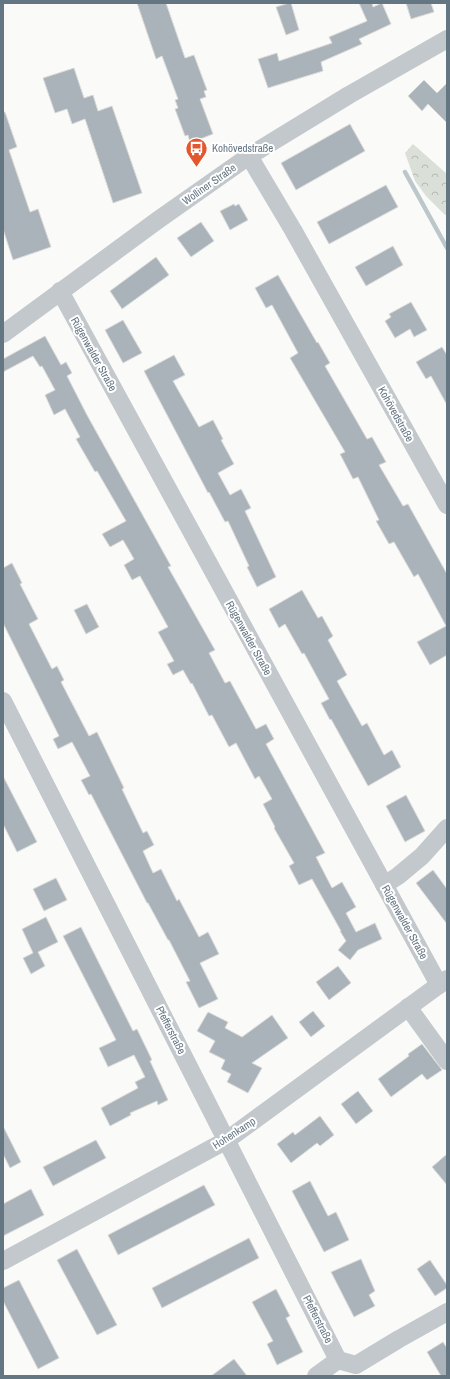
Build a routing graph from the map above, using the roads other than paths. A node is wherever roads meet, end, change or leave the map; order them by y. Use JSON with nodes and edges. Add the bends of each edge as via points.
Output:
{"nodes":[{"id":1,"x":447,"y":40,"type":"edge"},
{"id":2,"x":250,"y":156,"type":"junction"},
{"id":3,"x":60,"y":291,"type":"junction"},
{"id":4,"x":3,"y":334,"type":"edge"},
{"id":5,"x":447,"y":505,"type":"edge"},
{"id":6,"x":3,"y":701,"type":"edge"},
{"id":7,"x":447,"y":828,"type":"edge"},
{"id":8,"x":384,"y":885,"type":"junction"},
{"id":9,"x":443,"y":982,"type":"edge"},
{"id":10,"x":408,"y":1007,"type":"junction"},
{"id":11,"x":447,"y":1061,"type":"edge"},
{"id":12,"x":227,"y":1140,"type":"junction"},
{"id":13,"x":3,"y":1261,"type":"edge"},
{"id":14,"x":447,"y":1312,"type":"edge"},
{"id":15,"x":338,"y":1360,"type":"junction"},
{"id":16,"x":316,"y":1376,"type":"edge"}],
"edges":[{"from":1,"to":2,"type":"street","name":"Wolliner Straße","via":[[348,95]]},
{"from":2,"to":3,"type":"street","name":"Wolliner Straße"},
{"from":2,"to":5,"type":"street","name":"Kohövedstraße"},
{"from":3,"to":4,"type":"street","name":"Wolliner Straße"},
{"from":3,"to":8,"type":"street","name":"Rügenwalder Straße"},
{"from":6,"to":12,"type":"street","name":"Pfefferstraße"},
{"from":7,"to":8,"type":"street","via":[[422,856]]},
{"from":8,"to":9,"type":"street","name":"Rügenwalder Straße"},
{"from":9,"to":10,"type":"street","name":"Hohenkamp"},
{"from":10,"to":11,"type":"street"},
{"from":10,"to":12,"type":"street","name":"Hohenkamp"},
{"from":12,"to":13,"type":"street","name":"Hohenkamp"},
{"from":12,"to":15,"type":"street","name":"Pfefferstraße"},
{"from":14,"to":15,"type":"street","via":[[356,1365]]},
{"from":15,"to":16,"type":"street"}]}
